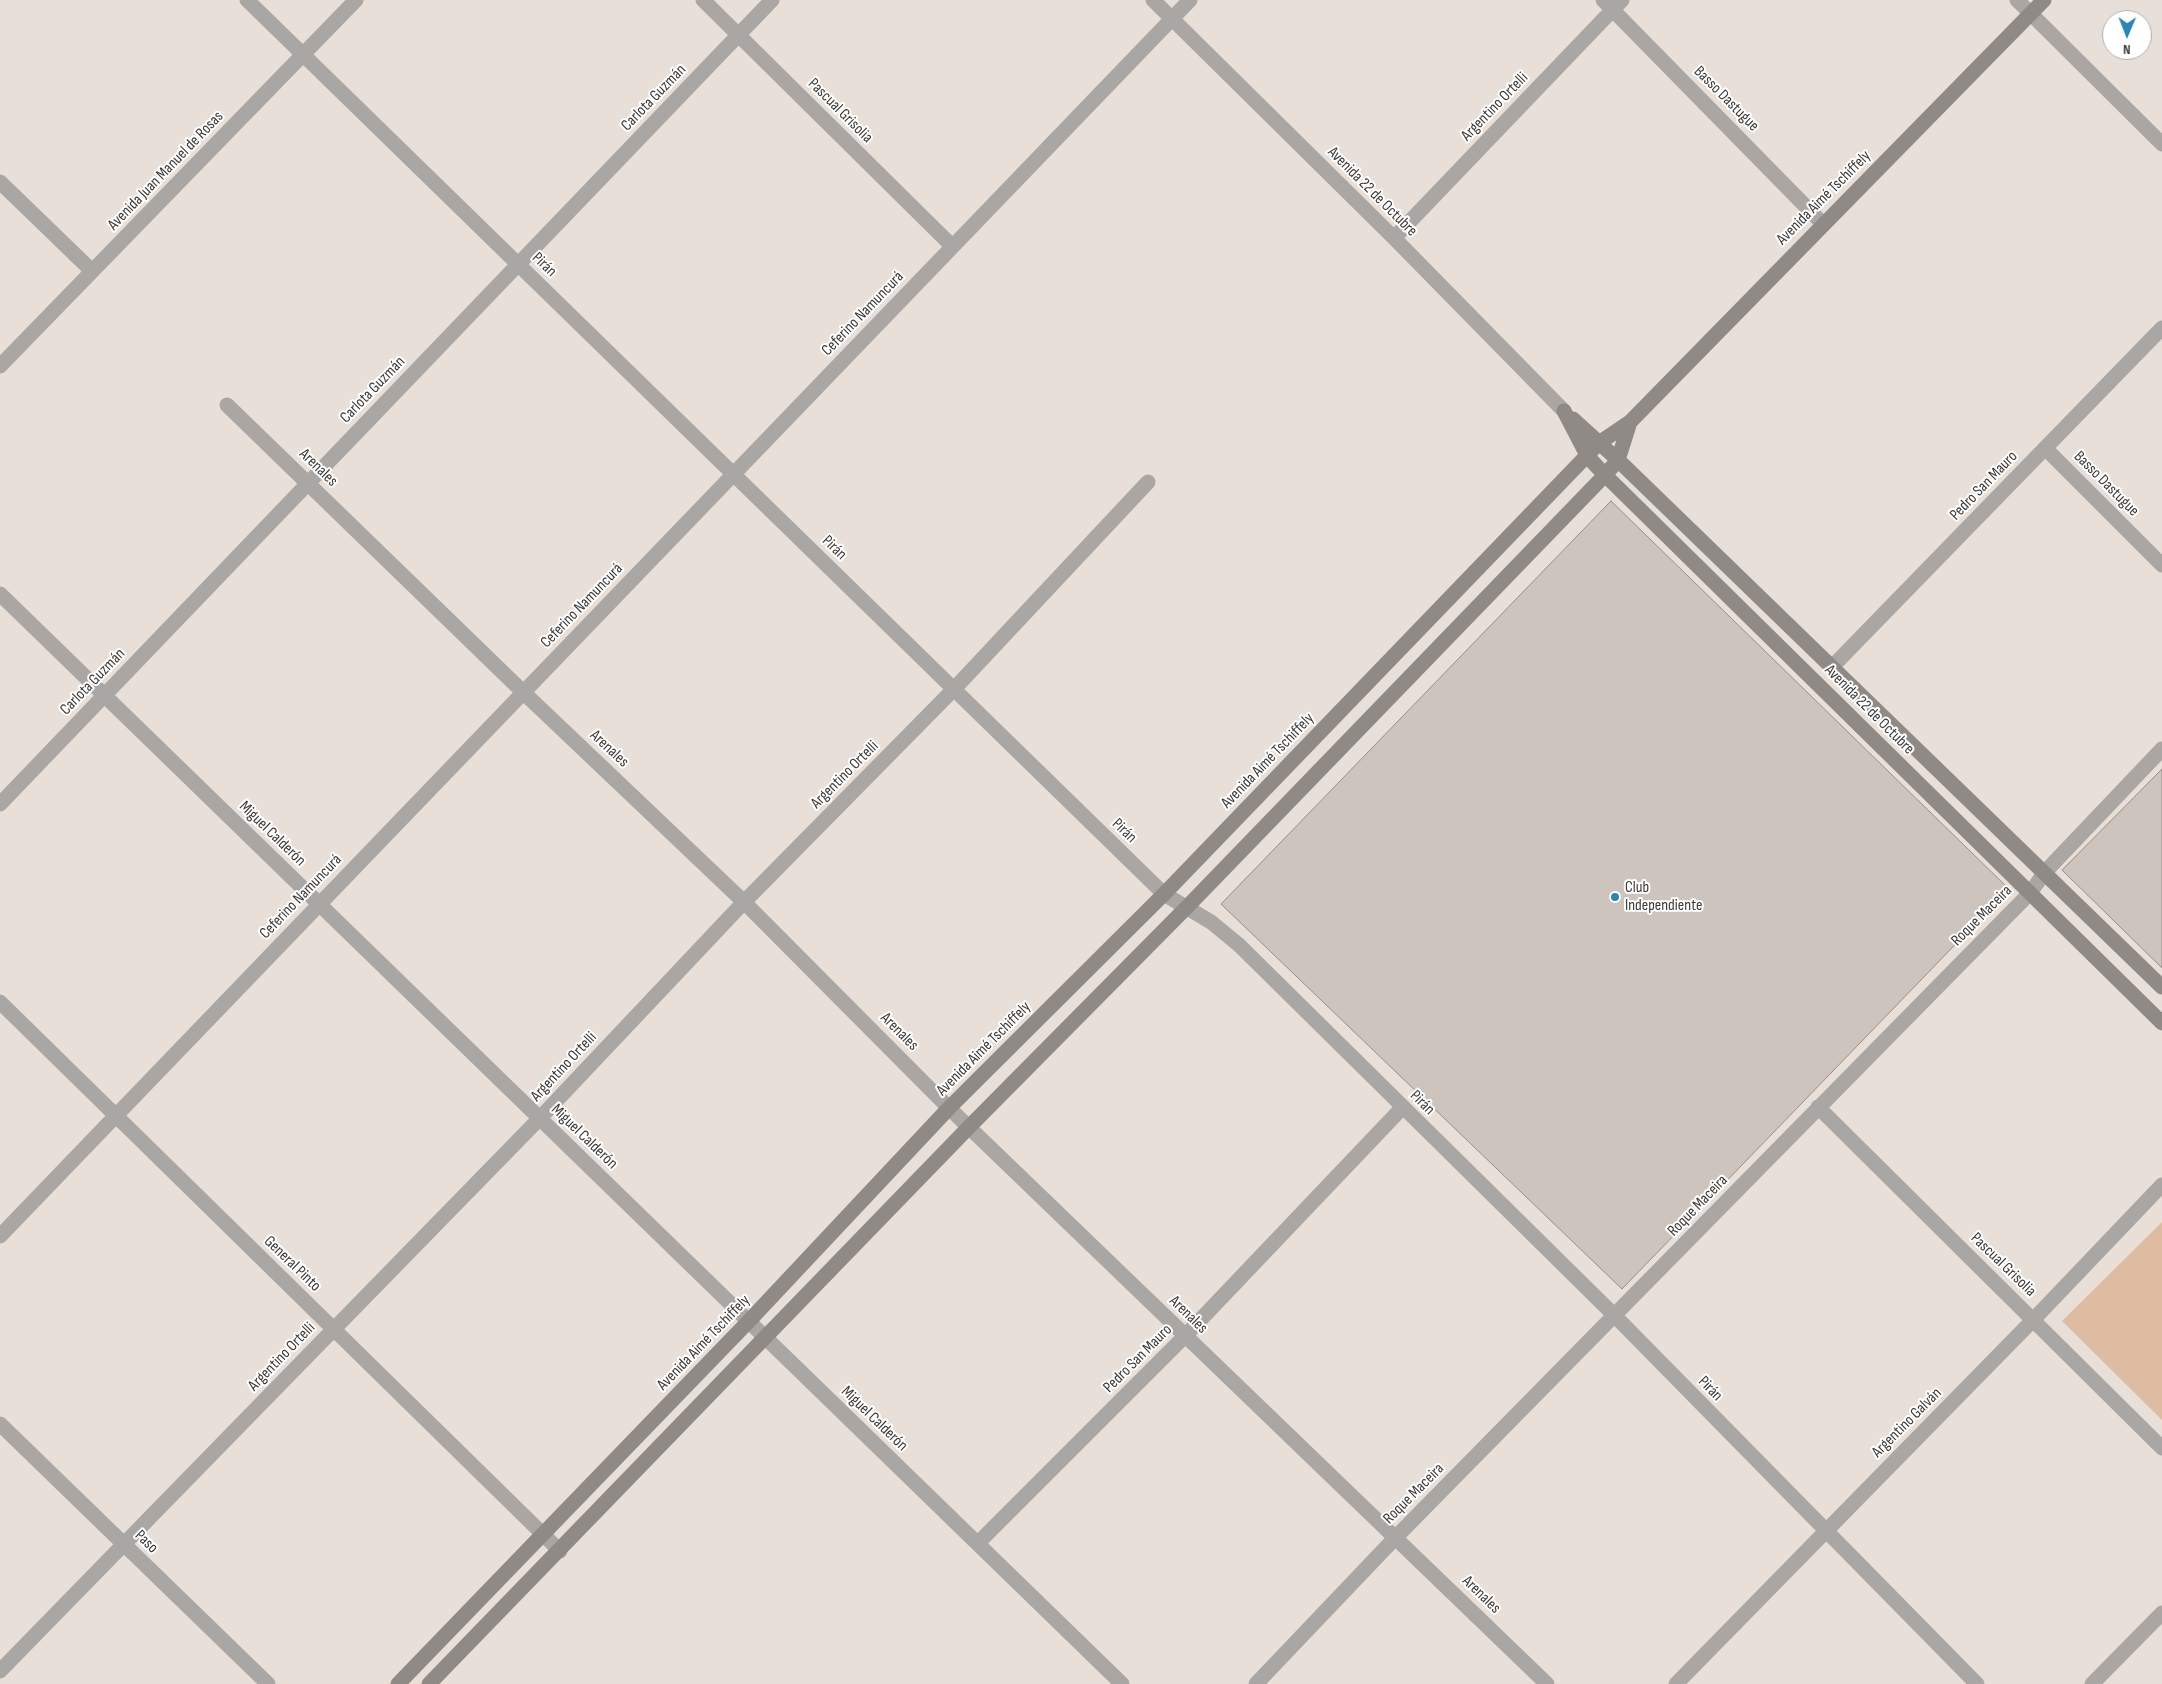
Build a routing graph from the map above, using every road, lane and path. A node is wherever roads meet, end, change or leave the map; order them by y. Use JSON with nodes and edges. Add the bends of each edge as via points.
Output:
{"nodes":[{"id":1,"x":247,"y":0,"type":"edge"},
{"id":2,"x":356,"y":0,"type":"edge"},
{"id":3,"x":703,"y":0,"type":"edge"},
{"id":4,"x":772,"y":0,"type":"edge"},
{"id":5,"x":1153,"y":0,"type":"edge"},
{"id":6,"x":1190,"y":0,"type":"edge"},
{"id":7,"x":2017,"y":0,"type":"edge"},
{"id":8,"x":2044,"y":0,"type":"edge"},
{"id":9,"x":1612,"y":3,"type":"edge"},
{"id":10,"x":2031,"y":14,"type":"junction"},
{"id":11,"x":1172,"y":19,"type":"junction"},
{"id":12,"x":738,"y":35,"type":"junction"},
{"id":13,"x":303,"y":55,"type":"junction"},
{"id":14,"x":2162,"y":144,"type":"edge"},
{"id":15,"x":0,"y":182,"type":"edge"},
{"id":16,"x":1823,"y":224,"type":"junction"},
{"id":17,"x":1394,"y":238,"type":"junction"},
{"id":18,"x":952,"y":246,"type":"junction"},
{"id":19,"x":518,"y":264,"type":"junction"},
{"id":20,"x":92,"y":271,"type":"junction"},
{"id":21,"x":2162,"y":328,"type":"edge"},
{"id":22,"x":0,"y":366,"type":"edge"},
{"id":23,"x":227,"y":404,"type":"dead end"},
{"id":24,"x":1564,"y":411,"type":"junction"},
{"id":25,"x":1630,"y":422,"type":"junction"},
{"id":26,"x":1599,"y":443,"type":"junction"},
{"id":27,"x":2046,"y":449,"type":"junction"},
{"id":28,"x":1588,"y":456,"type":"junction"},
{"id":29,"x":1618,"y":460,"type":"junction"},
{"id":30,"x":733,"y":474,"type":"junction"},
{"id":31,"x":1605,"y":475,"type":"junction"},
{"id":32,"x":1148,"y":482,"type":"dead end"},
{"id":33,"x":308,"y":483,"type":"junction"},
{"id":34,"x":2162,"y":565,"type":"edge"},
{"id":35,"x":0,"y":594,"type":"edge"},
{"id":36,"x":1831,"y":668,"type":"junction"},
{"id":37,"x":954,"y":689,"type":"junction"},
{"id":38,"x":523,"y":692,"type":"junction"},
{"id":39,"x":104,"y":695,"type":"junction"},
{"id":40,"x":2162,"y":750,"type":"edge"},
{"id":41,"x":0,"y":804,"type":"edge"},
{"id":42,"x":2045,"y":872,"type":"junction"},
{"id":43,"x":2030,"y":892,"type":"junction"},
{"id":44,"x":1164,"y":894,"type":"junction"},
{"id":45,"x":744,"y":902,"type":"junction"},
{"id":46,"x":319,"y":904,"type":"junction"},
{"id":47,"x":1188,"y":907,"type":"junction"},
{"id":48,"x":2162,"y":987,"type":"edge"},
{"id":49,"x":0,"y":1002,"type":"edge"},
{"id":50,"x":2162,"y":1022,"type":"edge"},
{"id":51,"x":1818,"y":1107,"type":"junction"},
{"id":52,"x":950,"y":1108,"type":"junction"},
{"id":53,"x":1402,"y":1108,"type":"junction"},
{"id":54,"x":116,"y":1116,"type":"junction"},
{"id":55,"x":540,"y":1118,"type":"junction"},
{"id":56,"x":970,"y":1126,"type":"junction"},
{"id":57,"x":2162,"y":1185,"type":"edge"},
{"id":58,"x":0,"y":1236,"type":"edge"},
{"id":59,"x":1614,"y":1316,"type":"junction"},
{"id":60,"x":2034,"y":1319,"type":"junction"},
{"id":61,"x":748,"y":1322,"type":"junction"},
{"id":62,"x":334,"y":1329,"type":"junction"},
{"id":63,"x":1184,"y":1337,"type":"junction"},
{"id":64,"x":765,"y":1338,"type":"junction"},
{"id":65,"x":0,"y":1424,"type":"edge"},
{"id":66,"x":2162,"y":1448,"type":"edge"},
{"id":67,"x":1825,"y":1531,"type":"junction"},
{"id":68,"x":544,"y":1535,"type":"junction"},
{"id":69,"x":1396,"y":1537,"type":"junction"},
{"id":70,"x":978,"y":1543,"type":"junction"},
{"id":71,"x":124,"y":1544,"type":"junction"},
{"id":72,"x":560,"y":1551,"type":"junction"},
{"id":73,"x":2162,"y":1613,"type":"edge"},
{"id":74,"x":0,"y":1671,"type":"edge"},
{"id":75,"x":268,"y":1684,"type":"edge"},
{"id":76,"x":398,"y":1684,"type":"edge"},
{"id":77,"x":429,"y":1684,"type":"edge"},
{"id":78,"x":1122,"y":1684,"type":"edge"},
{"id":79,"x":1256,"y":1684,"type":"edge"},
{"id":80,"x":1547,"y":1684,"type":"edge"},
{"id":81,"x":1676,"y":1684,"type":"edge"},
{"id":82,"x":1977,"y":1684,"type":"edge"},
{"id":83,"x":2092,"y":1684,"type":"edge"}],
"edges":[{"from":1,"to":13,"type":"street","name":"Pirán"},
{"from":2,"to":13,"type":"street","name":"Avenida Juan Manuel de Rosas"},
{"from":3,"to":12,"type":"street","name":"Pascual Grisolia"},
{"from":4,"to":12,"type":"street","name":"Carlota Guzmán"},
{"from":5,"to":11,"type":"street","name":"Avenida 22 de Octubre"},
{"from":6,"to":11,"type":"street","name":"Ceferino Namuncurá"},
{"from":7,"to":10,"type":"street"},
{"from":8,"to":10,"type":"main road","name":"Avenida Aimé Tschiffely"},
{"from":9,"to":16,"type":"street","name":"Basso Dastugue"},
{"from":9,"to":17,"type":"street","name":"Argentino Ortelli"},
{"from":10,"to":14,"type":"street"},
{"from":10,"to":16,"type":"main road","name":"Avenida Aimé Tschiffely"},
{"from":11,"to":17,"type":"street","name":"Avenida 22 de Octubre"},
{"from":11,"to":18,"type":"street","name":"Ceferino Namuncurá"},
{"from":12,"to":18,"type":"street","name":"Pascual Grisolia"},
{"from":12,"to":19,"type":"street","name":"Carlota Guzmán"},
{"from":13,"to":19,"type":"street","name":"Pirán"},
{"from":13,"to":20,"type":"street","name":"Avenida Juan Manuel de Rosas"},
{"from":15,"to":20,"type":"street"},
{"from":16,"to":25,"type":"main road","name":"Avenida Aimé Tschiffely"},
{"from":17,"to":24,"type":"street","name":"Avenida 22 de Octubre"},
{"from":18,"to":30,"type":"street","name":"Ceferino Namuncurá"},
{"from":19,"to":30,"type":"street","name":"Pirán"},
{"from":19,"to":33,"type":"street","name":"Carlota Guzmán"},
{"from":20,"to":22,"type":"street","name":"Avenida Juan Manuel de Rosas"},
{"from":21,"to":27,"type":"street","name":"Pedro San Mauro"},
{"from":23,"to":33,"type":"street","name":"Arenales"},
{"from":24,"to":26,"type":"main road","name":"Avenida 22 de Octubre"},
{"from":24,"to":28,"type":"main road","name":"Avenida 22 de Octubre"},
{"from":25,"to":26,"type":"main road","name":"Avenida Aimé Tschiffely"},
{"from":25,"to":29,"type":"main road"},
{"from":26,"to":28,"type":"main road","name":"Avenida Aimé Tschiffely"},
{"from":26,"to":29,"type":"main road","name":"Avenida 22 de Octubre"},
{"from":27,"to":34,"type":"street","name":"Basso Dastugue"},
{"from":27,"to":36,"type":"street","name":"Pedro San Mauro"},
{"from":28,"to":31,"type":"main road","name":"Avenida 22 de Octubre"},
{"from":28,"to":44,"type":"main road","name":"Avenida Aimé Tschiffely"},
{"from":29,"to":31,"type":"main road"},
{"from":29,"to":36,"type":"main road","name":"Avenida 22 de Octubre"},
{"from":30,"to":37,"type":"street","name":"Pirán"},
{"from":30,"to":38,"type":"street","name":"Ceferino Namuncurá"},
{"from":31,"to":43,"type":"main road","name":"Avenida 22 de Octubre"},
{"from":31,"to":47,"type":"main road"},
{"from":32,"to":37,"type":"street","name":"Argentino Ortelli"},
{"from":33,"to":38,"type":"street","name":"Arenales"},
{"from":33,"to":39,"type":"street","name":"Carlota Guzmán"},
{"from":35,"to":39,"type":"street","name":"Miguel Calderón"},
{"from":36,"to":42,"type":"main road","name":"Avenida 22 de Octubre"},
{"from":37,"to":44,"type":"street","name":"Pirán"},
{"from":37,"to":45,"type":"street","name":"Argentino Ortelli"},
{"from":38,"to":45,"type":"street","name":"Arenales"},
{"from":38,"to":46,"type":"street","name":"Ceferino Namuncurá"},
{"from":39,"to":41,"type":"street","name":"Carlota Guzmán"},
{"from":39,"to":46,"type":"street","name":"Miguel Calderón"},
{"from":40,"to":42,"type":"street","name":"Roque Maceira"},
{"from":42,"to":43,"type":"street","name":"Roque Maceira"},
{"from":42,"to":48,"type":"main road","name":"Avenida 22 de Octubre"},
{"from":43,"to":50,"type":"main road","name":"Avenida 22 de Octubre"},
{"from":43,"to":51,"type":"street","name":"Roque Maceira"},
{"from":44,"to":47,"type":"street","name":"Pirán"},
{"from":44,"to":52,"type":"main road","name":"Avenida Aimé Tschiffely"},
{"from":45,"to":52,"type":"street","name":"Arenales"},
{"from":45,"to":55,"type":"street","name":"Argentino Ortelli"},
{"from":46,"to":54,"type":"street","name":"Ceferino Namuncurá"},
{"from":46,"to":55,"type":"street","name":"Miguel Calderón"},
{"from":47,"to":53,"type":"street","name":"Pirán","via":[[1239,945]]},
{"from":47,"to":56,"type":"main road"},
{"from":49,"to":54,"type":"street","name":"General Pinto"},
{"from":51,"to":59,"type":"street","name":"Roque Maceira"},
{"from":51,"to":60,"type":"street","name":"Pascual Grisolia"},
{"from":52,"to":56,"type":"street","name":"Arenales"},
{"from":52,"to":61,"type":"main road","name":"Avenida Aimé Tschiffely"},
{"from":53,"to":59,"type":"street","name":"Pirán"},
{"from":53,"to":63,"type":"street","name":"Pedro San Mauro"},
{"from":54,"to":58,"type":"street","name":"Ceferino Namuncurá"},
{"from":54,"to":62,"type":"street","name":"General Pinto"},
{"from":55,"to":61,"type":"street","name":"Miguel Calderón"},
{"from":55,"to":62,"type":"street","name":"Argentino Ortelli"},
{"from":56,"to":63,"type":"street","name":"Arenales"},
{"from":56,"to":64,"type":"main road"},
{"from":57,"to":60,"type":"street","name":"Argentino Galván"},
{"from":59,"to":67,"type":"street","name":"Pirán"},
{"from":59,"to":69,"type":"street","name":"Roque Maceira"},
{"from":60,"to":66,"type":"street","name":"Pascual Grisolia"},
{"from":60,"to":67,"type":"street","name":"Argentino Galván"},
{"from":61,"to":64,"type":"street","name":"Miguel Calderón"},
{"from":61,"to":68,"type":"main road","name":"Avenida Aimé Tschiffely"},
{"from":62,"to":68,"type":"street","name":"General Pinto"},
{"from":62,"to":71,"type":"street","name":"Argentino Ortelli"},
{"from":63,"to":69,"type":"street","name":"Arenales"},
{"from":63,"to":70,"type":"street","name":"Pedro San Mauro"},
{"from":64,"to":70,"type":"street","name":"Miguel Calderón"},
{"from":64,"to":72,"type":"main road"},
{"from":65,"to":71,"type":"street","name":"Paso"},
{"from":67,"to":81,"type":"street","name":"Argentino Galván"},
{"from":67,"to":82,"type":"street","name":"Pirán"},
{"from":68,"to":72,"type":"street","name":"General Pinto"},
{"from":68,"to":76,"type":"main road","name":"Avenida Aimé Tschiffely"},
{"from":69,"to":79,"type":"street","name":"Roque Maceira"},
{"from":69,"to":80,"type":"street","name":"Arenales"},
{"from":70,"to":78,"type":"street","name":"Miguel Calderón"},
{"from":71,"to":74,"type":"street","name":"Argentino Ortelli"},
{"from":71,"to":75,"type":"street","name":"Paso"},
{"from":72,"to":77,"type":"main road"},
{"from":73,"to":83,"type":"street"}]}
